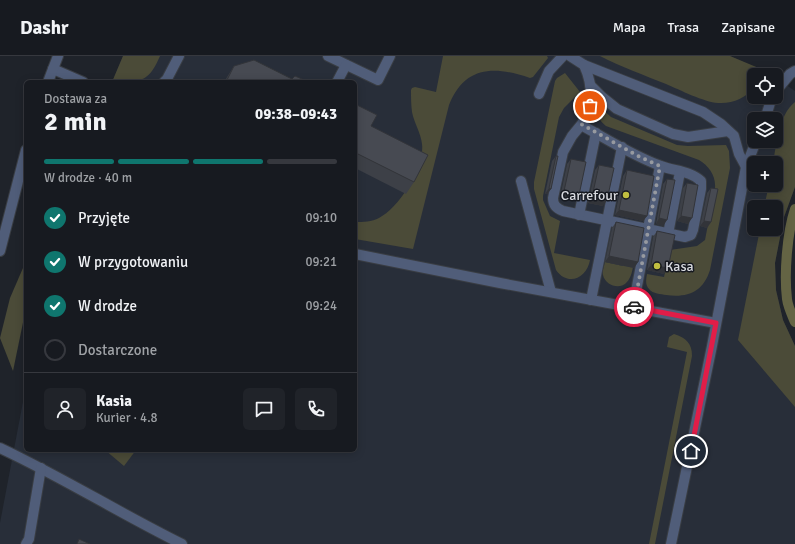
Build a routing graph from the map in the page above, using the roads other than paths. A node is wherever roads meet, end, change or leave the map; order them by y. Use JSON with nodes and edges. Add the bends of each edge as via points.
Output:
{"nodes":[{"id":1,"x":58,"y":56,"type":"edge"},
{"id":2,"x":179,"y":56,"type":"edge"},
{"id":3,"x":328,"y":56,"type":"edge"},
{"id":4,"x":390,"y":56,"type":"edge"},
{"id":5,"x":563,"y":56,"type":"edge"},
{"id":6,"x":570,"y":56,"type":"edge"},
{"id":7,"x":346,"y":64,"type":"junction"},
{"id":8,"x":584,"y":64,"type":"junction"},
{"id":9,"x":52,"y":69,"type":"junction"},
{"id":10,"x":795,"y":71,"type":"edge"},
{"id":11,"x":49,"y":80,"type":"edge"},
{"id":12,"x":78,"y":80,"type":"edge"},
{"id":13,"x":166,"y":80,"type":"edge"},
{"id":14,"x":338,"y":80,"type":"edge"},
{"id":15,"x":783,"y":82,"type":"edge"},
{"id":16,"x":590,"y":85,"type":"junction"},
{"id":17,"x":539,"y":94,"type":"dead end"},
{"id":18,"x":581,"y":124,"type":"junction"},
{"id":19,"x":728,"y":130,"type":"junction"},
{"id":20,"x":596,"y":133,"type":"junction"},
{"id":21,"x":622,"y":147,"type":"junction"},
{"id":22,"x":753,"y":148,"type":"edge"},
{"id":23,"x":24,"y":158,"type":"edge"},
{"id":24,"x":660,"y":166,"type":"junction"},
{"id":25,"x":746,"y":167,"type":"junction"},
{"id":26,"x":680,"y":172,"type":"junction"},
{"id":27,"x":521,"y":181,"type":"dead end"},
{"id":28,"x":579,"y":215,"type":"junction"},
{"id":29,"x":607,"y":221,"type":"junction"},
{"id":30,"x":648,"y":230,"type":"junction"},
{"id":31,"x":668,"y":234,"type":"junction"},
{"id":32,"x":0,"y":251,"type":"edge"},
{"id":33,"x":357,"y":254,"type":"edge"},
{"id":34,"x":551,"y":292,"type":"junction"},
{"id":35,"x":591,"y":300,"type":"junction"},
{"id":36,"x":633,"y":307,"type":"junction"},
{"id":37,"x":716,"y":323,"type":"junction"},
{"id":38,"x":0,"y":448,"type":"edge"},
{"id":39,"x":41,"y":468,"type":"junction"},
{"id":40,"x":26,"y":544,"type":"edge"},
{"id":41,"x":182,"y":544,"type":"edge"},
{"id":42,"x":671,"y":544,"type":"edge"}],
"edges":[{"from":1,"to":9,"type":"street"},
{"from":2,"to":13,"type":"street"},
{"from":3,"to":7,"type":"street"},
{"from":4,"to":7,"type":"street","via":[[378,80]]},
{"from":5,"to":17,"type":"street","via":[[549,71]]},
{"from":6,"to":8,"type":"street"},
{"from":7,"to":14,"type":"street"},
{"from":8,"to":16,"type":"street"},
{"from":8,"to":19,"type":"street","via":[[703,112]]},
{"from":9,"to":11,"type":"street"},
{"from":9,"to":12,"type":"street"},
{"from":10,"to":15,"type":"street"},
{"from":16,"to":18,"type":"street","via":[[590,106]]},
{"from":16,"to":19,"type":"street","via":[[617,109],[672,134],[688,137]]},
{"from":18,"to":20,"type":"street"},
{"from":18,"to":28,"type":"street","via":[[563,152],[553,198],[559,210]]},
{"from":19,"to":25,"type":"street","via":[[734,136]]},
{"from":20,"to":21,"type":"street"},
{"from":20,"to":28,"type":"street"},
{"from":21,"to":24,"type":"street"},
{"from":21,"to":29,"type":"street"},
{"from":22,"to":25,"type":"street"},
{"from":23,"to":32,"type":"street"},
{"from":24,"to":26,"type":"street"},
{"from":24,"to":30,"type":"street"},
{"from":25,"to":37,"type":"street"},
{"from":26,"to":31,"type":"street"},
{"from":26,"to":31,"type":"street","via":[[701,181],[700,196],[691,235],[686,237]]},
{"from":27,"to":34,"type":"street"},
{"from":28,"to":29,"type":"street"},
{"from":29,"to":30,"type":"street"},
{"from":29,"to":35,"type":"street"},
{"from":30,"to":31,"type":"street"},
{"from":30,"to":36,"type":"street"},
{"from":33,"to":34,"type":"street"},
{"from":34,"to":35,"type":"street"},
{"from":35,"to":36,"type":"street"},
{"from":36,"to":37,"type":"street"},
{"from":37,"to":42,"type":"street"},
{"from":38,"to":39,"type":"street"},
{"from":39,"to":40,"type":"street"},
{"from":39,"to":41,"type":"street"}]}
